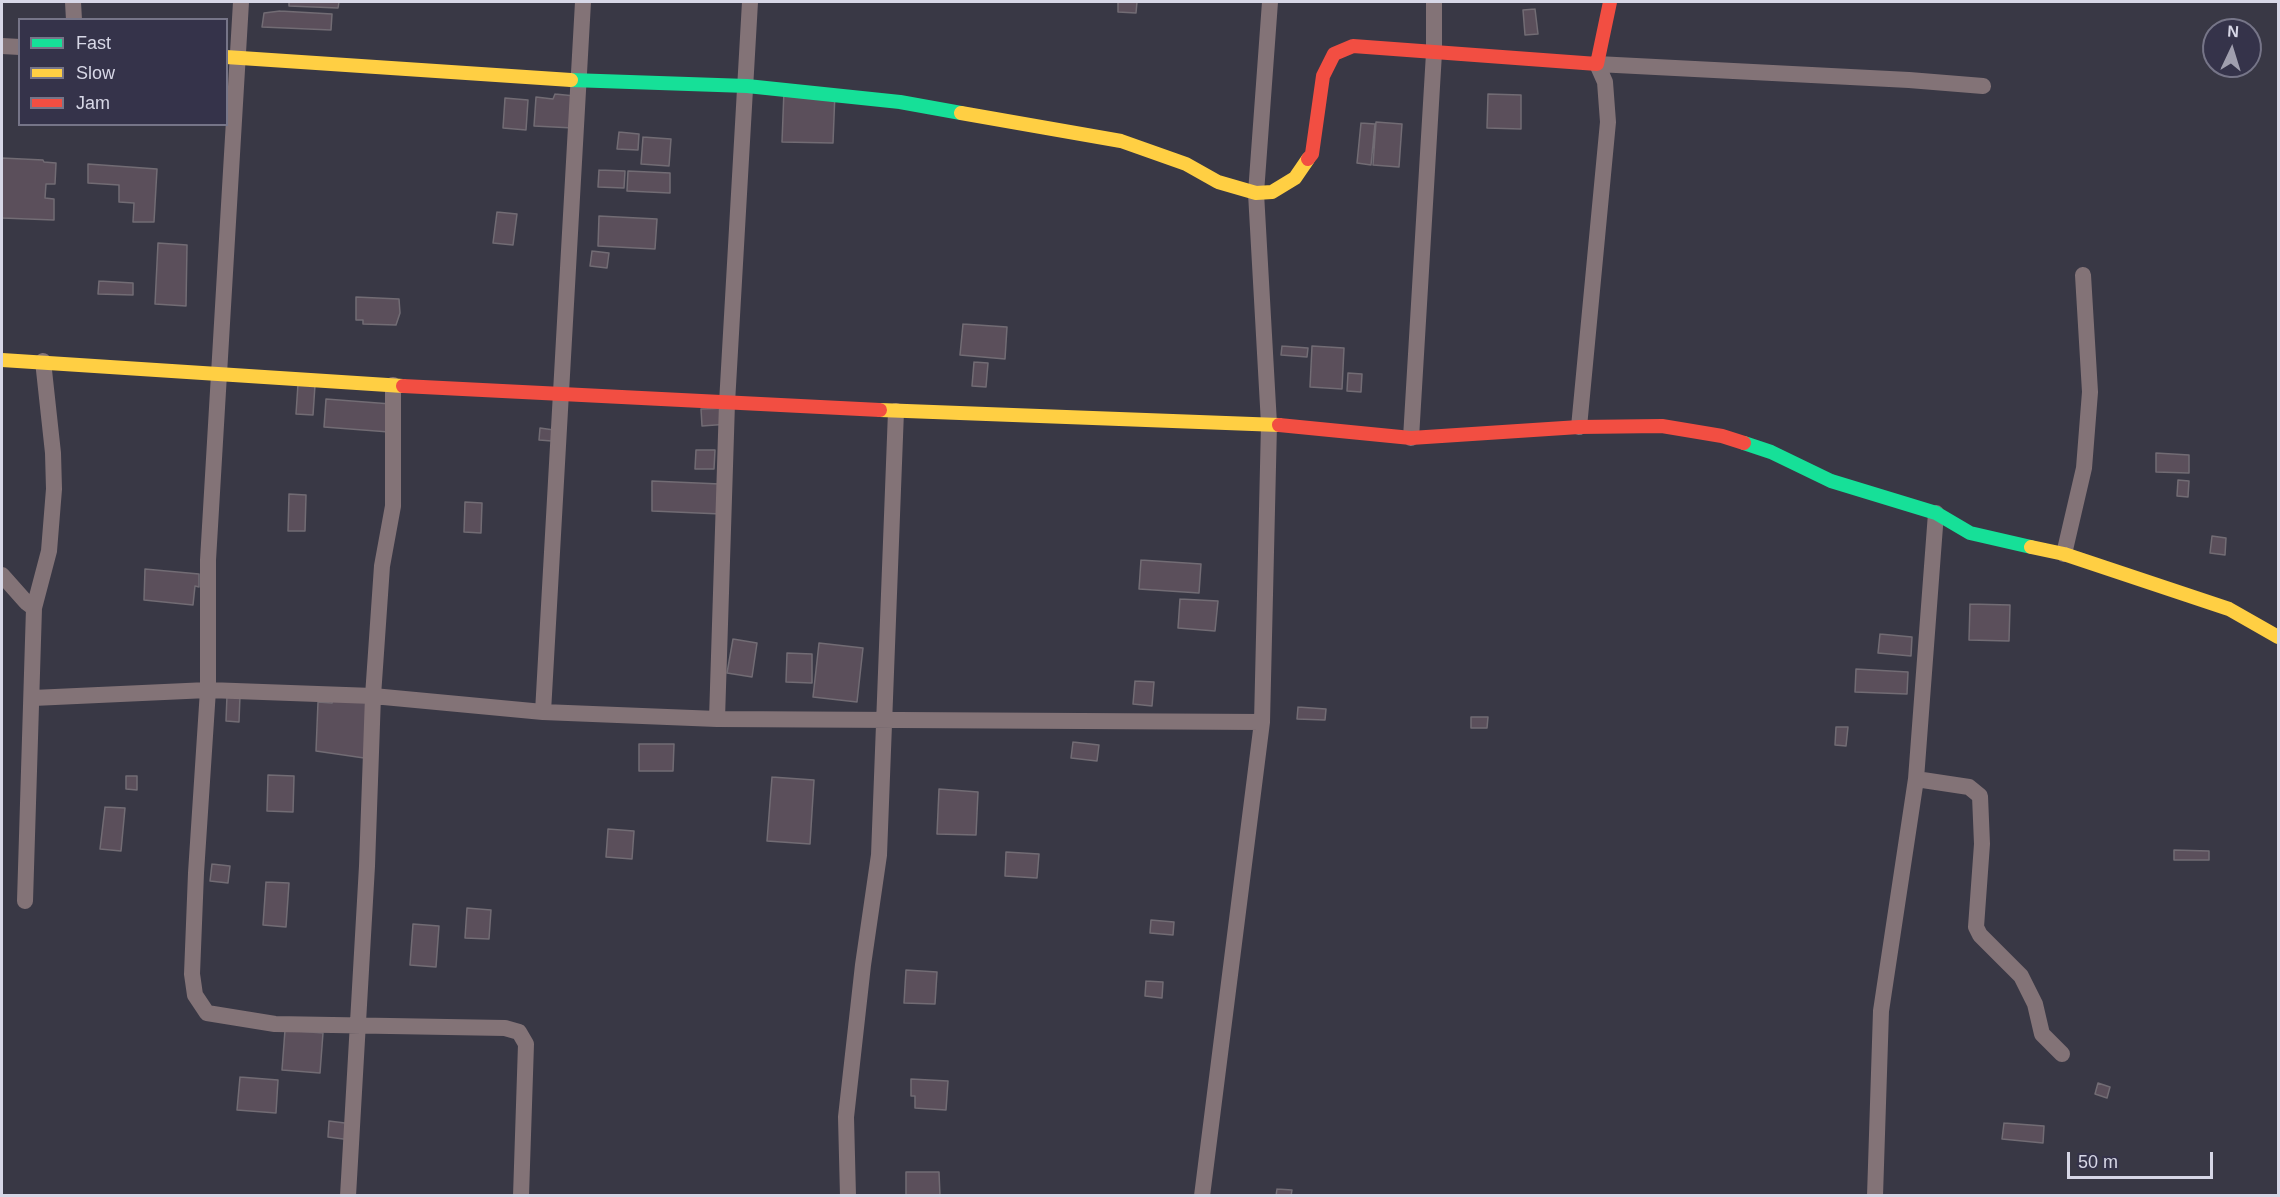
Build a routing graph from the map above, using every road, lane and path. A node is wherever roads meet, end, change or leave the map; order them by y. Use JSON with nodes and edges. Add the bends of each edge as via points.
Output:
{"nodes":[{"id":1,"x":73,"y":2,"type":"edge"},
{"id":2,"x":241,"y":2,"type":"edge"},
{"id":3,"x":583,"y":2,"type":"edge"},
{"id":4,"x":750,"y":2,"type":"edge"},
{"id":5,"x":1270,"y":2,"type":"edge"},
{"id":6,"x":1434,"y":2,"type":"edge"},
{"id":7,"x":1610,"y":2,"type":"edge"},
{"id":8,"x":74,"y":18,"type":"edge"},
{"id":9,"x":2,"y":46,"type":"edge"},
{"id":10,"x":18,"y":47,"type":"edge"},
{"id":11,"x":1434,"y":53,"type":"junction"},
{"id":12,"x":232,"y":57,"type":"edge"},
{"id":13,"x":1597,"y":64,"type":"junction"},
{"id":14,"x":579,"y":81,"type":"junction"},
{"id":15,"x":747,"y":86,"type":"junction"},
{"id":16,"x":1983,"y":86,"type":"dead end"},
{"id":17,"x":1256,"y":193,"type":"junction"},
{"id":18,"x":2083,"y":275,"type":"dead end"},
{"id":19,"x":2,"y":360,"type":"edge"},
{"id":20,"x":43,"y":362,"type":"junction"},
{"id":21,"x":219,"y":373,"type":"junction"},
{"id":22,"x":393,"y":385,"type":"junction"},
{"id":23,"x":562,"y":393,"type":"junction"},
{"id":24,"x":727,"y":403,"type":"junction"},
{"id":25,"x":896,"y":411,"type":"junction"},
{"id":26,"x":1269,"y":424,"type":"junction"},
{"id":27,"x":1580,"y":427,"type":"junction"},
{"id":28,"x":1411,"y":438,"type":"junction"},
{"id":29,"x":1936,"y":513,"type":"junction"},
{"id":30,"x":2064,"y":554,"type":"junction"},
{"id":31,"x":2,"y":575,"type":"edge"},
{"id":32,"x":34,"y":608,"type":"junction"},
{"id":33,"x":2278,"y":638,"type":"edge"},
{"id":34,"x":208,"y":690,"type":"junction"},
{"id":35,"x":373,"y":696,"type":"junction"},
{"id":36,"x":33,"y":698,"type":"junction"},
{"id":37,"x":543,"y":712,"type":"junction"},
{"id":38,"x":717,"y":719,"type":"junction"},
{"id":39,"x":884,"y":720,"type":"junction"},
{"id":40,"x":1262,"y":722,"type":"junction"},
{"id":41,"x":1916,"y":778,"type":"junction"},
{"id":42,"x":25,"y":901,"type":"dead end"},
{"id":43,"x":359,"y":1024,"type":"junction"},
{"id":44,"x":2062,"y":1053,"type":"dead end"},
{"id":45,"x":348,"y":1196,"type":"edge"},
{"id":46,"x":521,"y":1196,"type":"edge"},
{"id":47,"x":848,"y":1196,"type":"edge"},
{"id":48,"x":1202,"y":1196,"type":"edge"},
{"id":49,"x":1875,"y":1196,"type":"edge"}],
"edges":[{"from":1,"to":8,"type":"street"},
{"from":2,"to":12,"type":"street"},
{"from":3,"to":14,"type":"street"},
{"from":4,"to":15,"type":"street"},
{"from":5,"to":17,"type":"street"},
{"from":6,"to":11,"type":"street"},
{"from":7,"to":13,"type":"street"},
{"from":9,"to":10,"type":"street"},
{"from":11,"to":13,"type":"street"},
{"from":11,"to":17,"type":"street","via":[[1353,46],[1335,54],[1323,76],[1312,154],[1294,178],[1272,192]]},
{"from":11,"to":28,"type":"street"},
{"from":12,"to":14,"type":"street"},
{"from":12,"to":21,"type":"street"},
{"from":13,"to":16,"type":"street"},
{"from":13,"to":27,"type":"street","via":[[1605,82],[1608,122]]},
{"from":14,"to":15,"type":"street"},
{"from":14,"to":23,"type":"street"},
{"from":15,"to":17,"type":"street","via":[[900,102],[1083,133],[1121,141],[1186,164],[1218,182]]},
{"from":15,"to":24,"type":"street"},
{"from":17,"to":26,"type":"street"},
{"from":18,"to":30,"type":"street","via":[[2090,392],[2084,468]]},
{"from":19,"to":20,"type":"street"},
{"from":20,"to":21,"type":"street"},
{"from":20,"to":32,"type":"street","via":[[54,489],[49,551]]},
{"from":21,"to":22,"type":"street"},
{"from":21,"to":34,"type":"street","via":[[208,560]]},
{"from":22,"to":23,"type":"street"},
{"from":22,"to":35,"type":"street","via":[[393,506],[382,566]]},
{"from":23,"to":24,"type":"street"},
{"from":23,"to":37,"type":"street"},
{"from":24,"to":25,"type":"street"},
{"from":24,"to":38,"type":"street"},
{"from":25,"to":26,"type":"street"},
{"from":25,"to":39,"type":"street"},
{"from":26,"to":28,"type":"street"},
{"from":26,"to":40,"type":"street"},
{"from":27,"to":28,"type":"street"},
{"from":27,"to":29,"type":"street","via":[[1662,426],[1722,436],[1771,452],[1832,481]]},
{"from":29,"to":30,"type":"street","via":[[1970,533]]},
{"from":29,"to":41,"type":"street"},
{"from":30,"to":33,"type":"street","via":[[2229,609]]},
{"from":31,"to":32,"type":"street"},
{"from":32,"to":36,"type":"street"},
{"from":34,"to":35,"type":"street"},
{"from":34,"to":36,"type":"street"},
{"from":34,"to":43,"type":"street","via":[[196,873],[192,974],[195,995],[207,1013],[219,1016],[275,1024]]},
{"from":35,"to":37,"type":"street"},
{"from":35,"to":43,"type":"street"},
{"from":36,"to":42,"type":"street"},
{"from":37,"to":38,"type":"street"},
{"from":38,"to":39,"type":"street"},
{"from":39,"to":40,"type":"street"},
{"from":39,"to":47,"type":"street","via":[[879,855],[846,1117]]},
{"from":40,"to":48,"type":"street"},
{"from":41,"to":44,"type":"street","via":[[1969,788],[1980,796],[1982,844],[1976,927],[2021,976],[2035,1004],[2042,1034]]},
{"from":41,"to":49,"type":"street","via":[[1881,1011]]},
{"from":43,"to":45,"type":"street"},
{"from":43,"to":46,"type":"street","via":[[505,1028],[519,1032],[526,1044]]}]}
